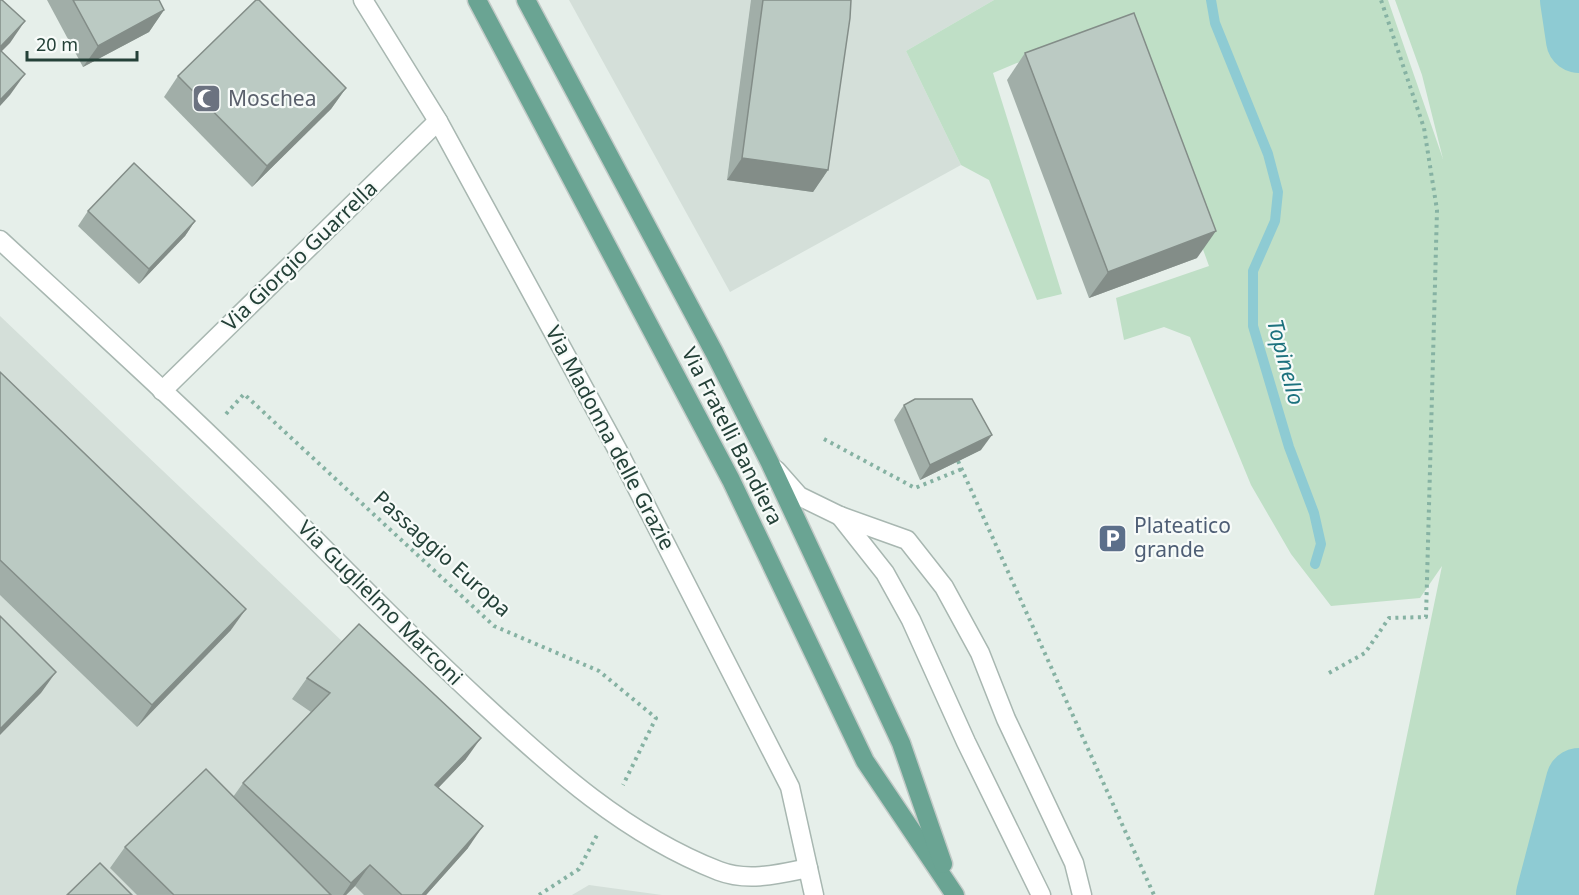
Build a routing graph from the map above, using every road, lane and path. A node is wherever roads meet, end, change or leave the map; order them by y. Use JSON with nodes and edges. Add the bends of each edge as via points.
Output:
{"nodes":[{"id":1,"x":363,"y":0,"type":"edge"},
{"id":2,"x":477,"y":0,"type":"edge"},
{"id":3,"x":526,"y":0,"type":"edge"},
{"id":4,"x":1381,"y":0,"type":"edge"},
{"id":5,"x":438,"y":121,"type":"junction"},
{"id":6,"x":0,"y":240,"type":"edge"},
{"id":7,"x":162,"y":391,"type":"junction"},
{"id":8,"x":208,"y":433,"type":"junction"},
{"id":9,"x":824,"y":439,"type":"dead end"},
{"id":10,"x":958,"y":461,"type":"edge"},
{"id":11,"x":770,"y":463,"type":"junction"},
{"id":12,"x":962,"y":469,"type":"junction"},
{"id":13,"x":840,"y":516,"type":"junction"},
{"id":14,"x":1329,"y":673,"type":"dead end"},
{"id":15,"x":609,"y":813,"type":"junction"},
{"id":16,"x":808,"y":868,"type":"junction"},
{"id":17,"x":953,"y":891,"type":"edge"},
{"id":18,"x":539,"y":895,"type":"edge"},
{"id":19,"x":814,"y":895,"type":"edge"},
{"id":20,"x":1041,"y":895,"type":"edge"},
{"id":21,"x":1082,"y":895,"type":"edge"},
{"id":22,"x":1154,"y":895,"type":"edge"}],
"edges":[{"from":1,"to":5,"type":"street","name":"Via Madonna delle Grazie"},
{"from":2,"to":17,"type":"main road","name":"Via Fratelli Bandiera","via":[[731,480],[865,761]]},
{"from":3,"to":11,"type":"main road","name":"Via Fratelli Bandiera"},
{"from":4,"to":14,"type":"path","via":[[1424,128],[1437,210],[1426,617],[1389,618],[1365,653]]},
{"from":5,"to":7,"type":"street","name":"Via Giorgio Guarrella"},
{"from":5,"to":16,"type":"street","name":"Via Madonna delle Grazie","via":[[617,449],[790,787]]},
{"from":6,"to":7,"type":"street","name":"Via Guglielmo Marconi"},
{"from":7,"to":8,"type":"street","name":"Via Guglielmo Marconi"},
{"from":8,"to":15,"type":"street","name":"Via Guglielmo Marconi","via":[[426,651],[532,749]]},
{"from":8,"to":15,"type":"path","name":"Passaggio Europa","via":[[244,394],[494,626],[598,671],[656,718]]},
{"from":9,"to":12,"type":"path","via":[[915,488]]},
{"from":10,"to":12,"type":"path"},
{"from":11,"to":13,"type":"street","via":[[799,496]]},
{"from":11,"to":17,"type":"main road","name":"Via Fratelli Bandiera","via":[[901,744]]},
{"from":12,"to":22,"type":"path"},
{"from":13,"to":20,"type":"street","via":[[885,573],[911,620]]},
{"from":13,"to":21,"type":"street","via":[[907,540],[944,587],[980,653],[1006,719],[1074,863]]},
{"from":15,"to":16,"type":"street","name":"Via Guglielmo Marconi","via":[[672,851],[723,872],[763,877]]},
{"from":15,"to":18,"type":"path","via":[[579,869]]},
{"from":16,"to":19,"type":"street","name":"Via Madonna delle Grazie"}]}
